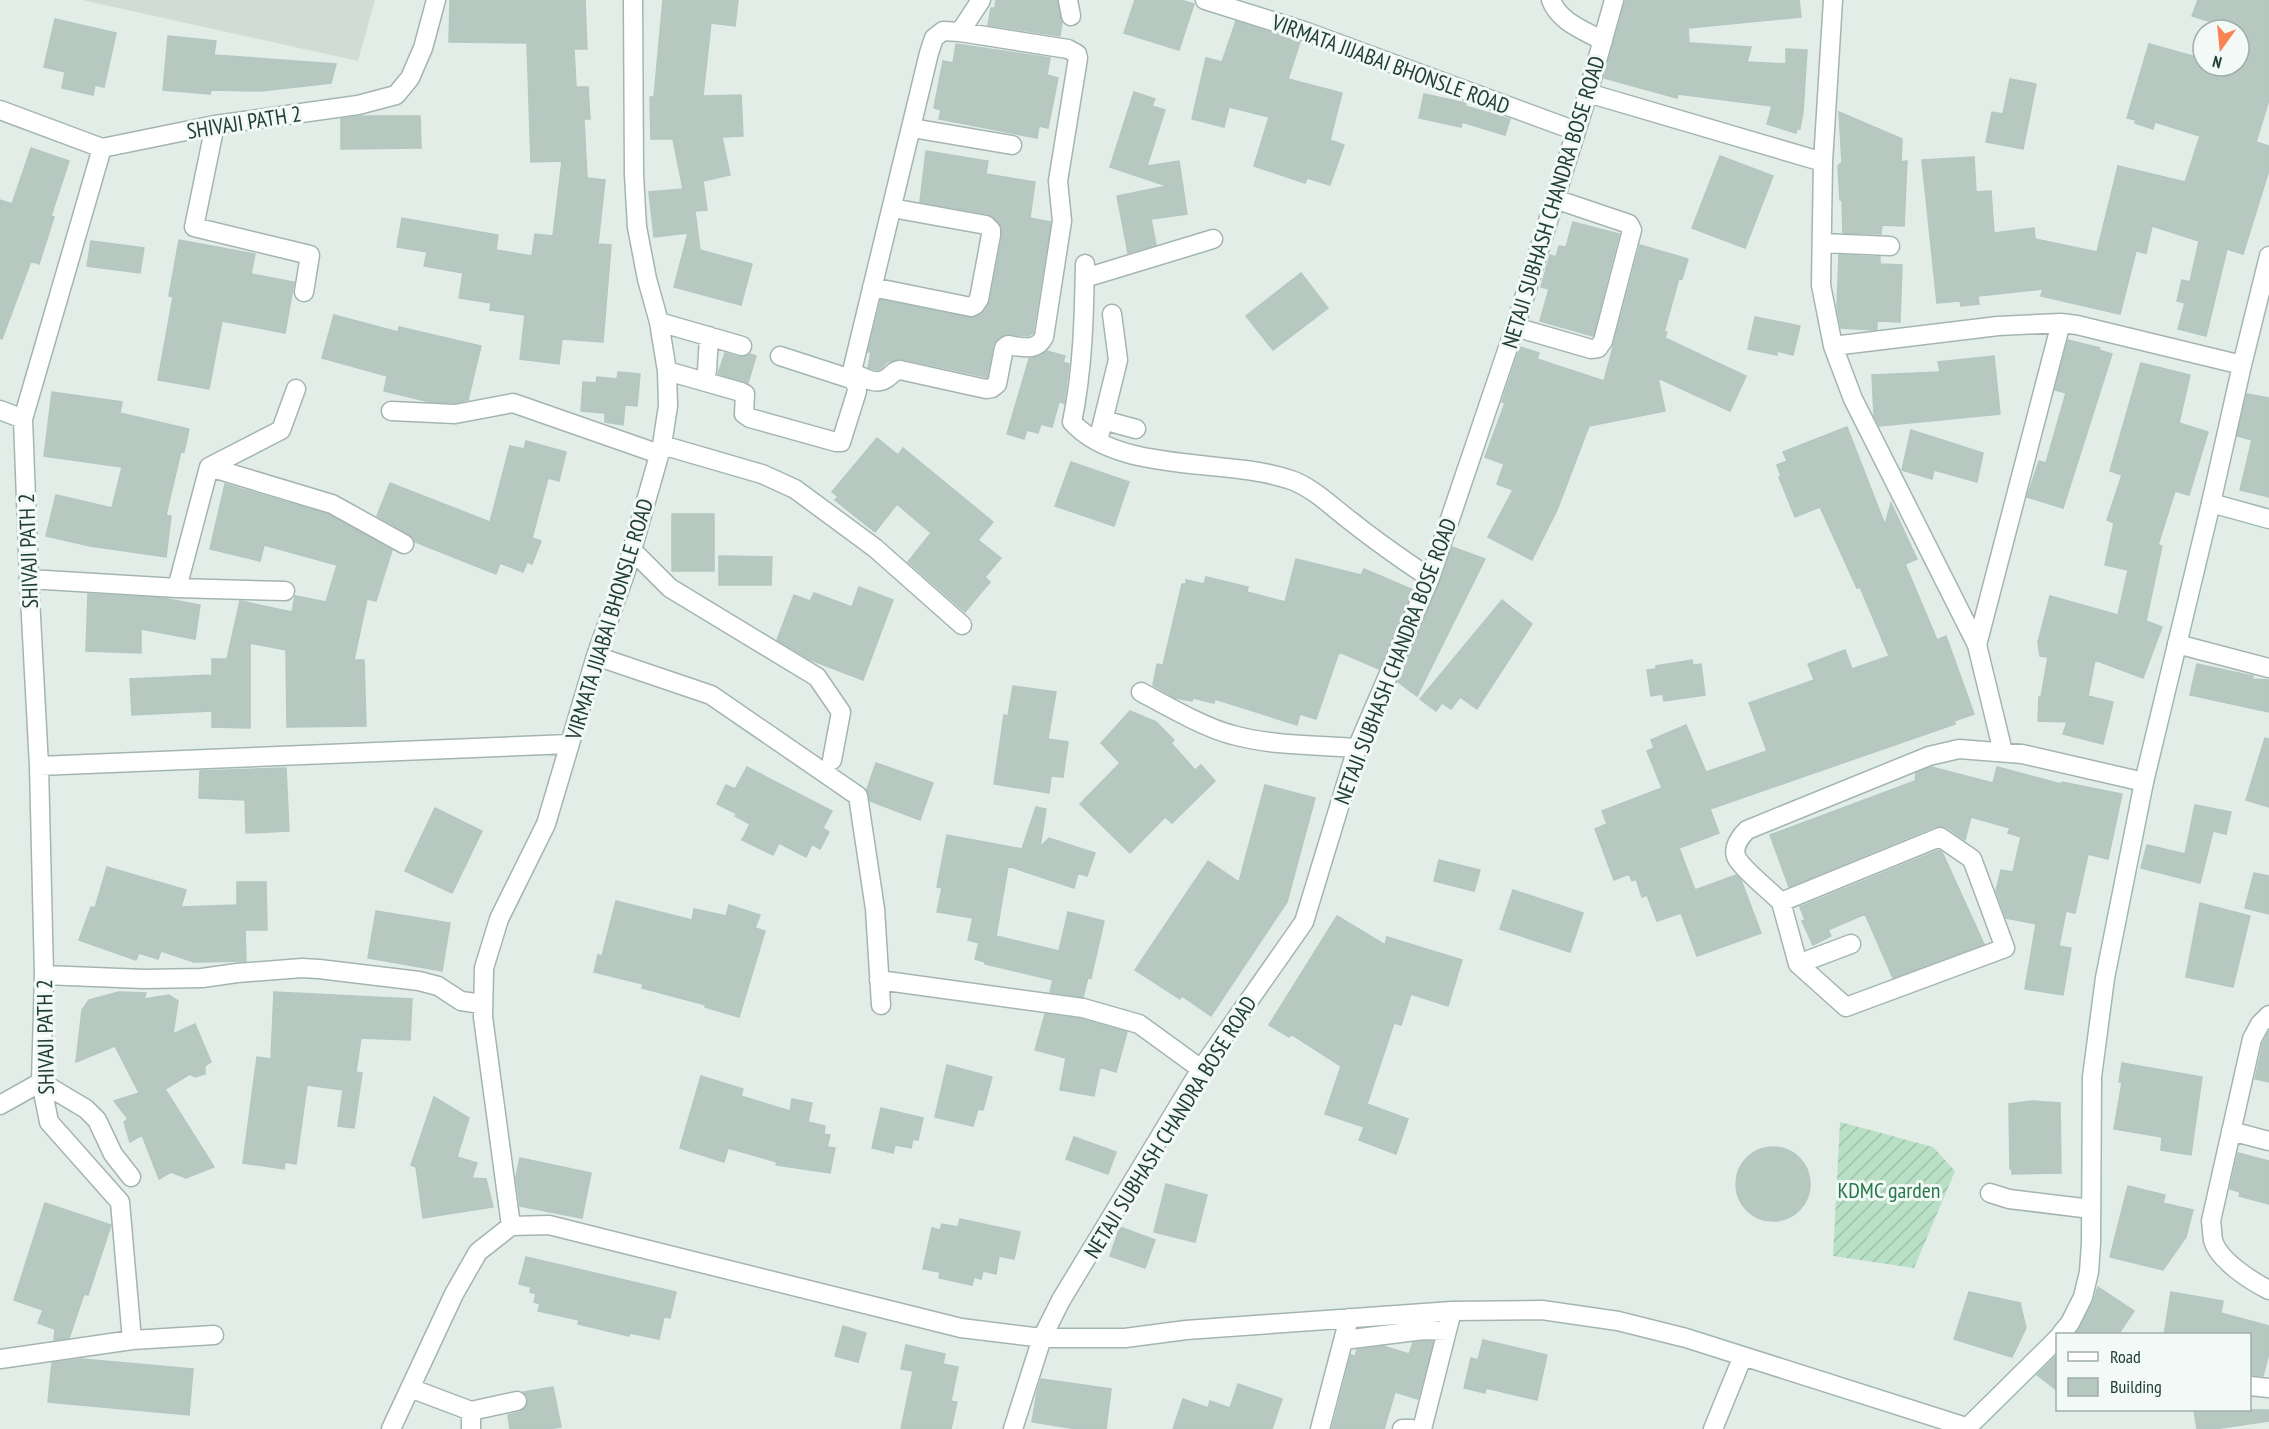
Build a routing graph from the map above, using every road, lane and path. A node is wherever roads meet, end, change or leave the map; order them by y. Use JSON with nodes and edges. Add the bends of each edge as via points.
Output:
{"nodes":[{"id":1,"x":436,"y":0,"type":"edge"},
{"id":2,"x":633,"y":0,"type":"edge"},
{"id":3,"x":981,"y":0,"type":"edge"},
{"id":4,"x":1206,"y":0,"type":"edge"},
{"id":5,"x":1551,"y":0,"type":"edge"},
{"id":6,"x":1614,"y":0,"type":"edge"},
{"id":7,"x":1833,"y":0,"type":"edge"},
{"id":8,"x":960,"y":32,"type":"junction"},
{"id":9,"x":1603,"y":41,"type":"junction"},
{"id":10,"x":1588,"y":93,"type":"junction"},
{"id":11,"x":0,"y":110,"type":"edge"},
{"id":12,"x":215,"y":125,"type":"junction"},
{"id":13,"x":912,"y":128,"type":"junction"},
{"id":14,"x":1576,"y":131,"type":"junction"},
{"id":15,"x":1012,"y":145,"type":"dead end"},
{"id":16,"x":102,"y":148,"type":"junction"},
{"id":17,"x":1822,"y":162,"type":"junction"},
{"id":18,"x":1555,"y":199,"type":"junction"},
{"id":19,"x":892,"y":208,"type":"junction"},
{"id":20,"x":1213,"y":239,"type":"dead end"},
{"id":21,"x":1822,"y":243,"type":"junction"},
{"id":22,"x":1890,"y":246,"type":"dead end"},
{"id":23,"x":2269,"y":256,"type":"edge"},
{"id":24,"x":873,"y":287,"type":"junction"},
{"id":25,"x":304,"y":292,"type":"dead end"},
{"id":26,"x":1112,"y":314,"type":"dead end"},
{"id":27,"x":660,"y":322,"type":"junction"},
{"id":28,"x":2061,"y":323,"type":"junction"},
{"id":29,"x":1515,"y":327,"type":"junction"},
{"id":30,"x":709,"y":336,"type":"junction"},
{"id":31,"x":742,"y":346,"type":"dead end"},
{"id":32,"x":1833,"y":346,"type":"junction"},
{"id":33,"x":780,"y":357,"type":"dead end"},
{"id":34,"x":2242,"y":365,"type":"junction"},
{"id":35,"x":667,"y":370,"type":"junction"},
{"id":36,"x":706,"y":371,"type":"dead end"},
{"id":37,"x":296,"y":389,"type":"dead end"},
{"id":38,"x":0,"y":410,"type":"edge"},
{"id":39,"x":391,"y":411,"type":"dead end"},
{"id":40,"x":23,"y":419,"type":"junction"},
{"id":41,"x":1103,"y":420,"type":"junction"},
{"id":42,"x":1136,"y":429,"type":"dead end"},
{"id":43,"x":1098,"y":441,"type":"junction"},
{"id":44,"x":661,"y":449,"type":"junction"},
{"id":45,"x":209,"y":467,"type":"junction"},
{"id":46,"x":2211,"y":503,"type":"junction"},
{"id":47,"x":2269,"y":519,"type":"edge"},
{"id":48,"x":404,"y":544,"type":"dead end"},
{"id":49,"x":632,"y":550,"type":"junction"},
{"id":50,"x":1430,"y":578,"type":"junction"},
{"id":51,"x":29,"y":579,"type":"junction"},
{"id":52,"x":177,"y":588,"type":"junction"},
{"id":53,"x":285,"y":591,"type":"dead end"},
{"id":54,"x":962,"y":626,"type":"dead end"},
{"id":55,"x":2177,"y":644,"type":"junction"},
{"id":56,"x":1977,"y":645,"type":"junction"},
{"id":57,"x":596,"y":656,"type":"junction"},
{"id":58,"x":2269,"y":668,"type":"edge"},
{"id":59,"x":1141,"y":692,"type":"dead end"},
{"id":60,"x":569,"y":744,"type":"junction"},
{"id":61,"x":1357,"y":748,"type":"junction"},
{"id":62,"x":2002,"y":752,"type":"junction"},
{"id":63,"x":832,"y":760,"type":"dead end"},
{"id":64,"x":39,"y":765,"type":"junction"},
{"id":65,"x":2144,"y":782,"type":"junction"},
{"id":66,"x":1781,"y":902,"type":"junction"},
{"id":67,"x":1851,"y":944,"type":"dead end"},
{"id":68,"x":1798,"y":964,"type":"junction"},
{"id":69,"x":44,"y":975,"type":"junction"},
{"id":70,"x":879,"y":980,"type":"junction"},
{"id":71,"x":482,"y":1004,"type":"junction"},
{"id":72,"x":881,"y":1005,"type":"dead end"},
{"id":73,"x":2269,"y":1015,"type":"edge"},
{"id":74,"x":1202,"y":1069,"type":"junction"},
{"id":75,"x":41,"y":1082,"type":"junction"},
{"id":76,"x":0,"y":1105,"type":"edge"},
{"id":77,"x":2231,"y":1131,"type":"junction"},
{"id":78,"x":2269,"y":1141,"type":"edge"},
{"id":79,"x":131,"y":1177,"type":"dead end"},
{"id":80,"x":1990,"y":1193,"type":"dead end"},
{"id":81,"x":2091,"y":1209,"type":"junction"},
{"id":82,"x":511,"y":1226,"type":"junction"},
{"id":83,"x":2269,"y":1290,"type":"edge"},
{"id":84,"x":1452,"y":1311,"type":"junction"},
{"id":85,"x":1349,"y":1318,"type":"junction"},
{"id":86,"x":1447,"y":1331,"type":"junction"},
{"id":87,"x":2062,"y":1333,"type":"edge"},
{"id":88,"x":214,"y":1335,"type":"dead end"},
{"id":89,"x":1042,"y":1338,"type":"junction"},
{"id":90,"x":132,"y":1340,"type":"junction"},
{"id":91,"x":1344,"y":1340,"type":"junction"},
{"id":92,"x":2056,"y":1340,"type":"edge"},
{"id":93,"x":1743,"y":1356,"type":"junction"},
{"id":94,"x":0,"y":1359,"type":"edge"},
{"id":95,"x":2251,"y":1386,"type":"edge"},
{"id":96,"x":410,"y":1388,"type":"junction"},
{"id":97,"x":2269,"y":1388,"type":"edge"},
{"id":98,"x":517,"y":1401,"type":"dead end"},
{"id":99,"x":471,"y":1420,"type":"edge"},
{"id":100,"x":1966,"y":1428,"type":"edge"},
{"id":101,"x":391,"y":1429,"type":"edge"},
{"id":102,"x":1013,"y":1429,"type":"edge"},
{"id":103,"x":1320,"y":1429,"type":"edge"},
{"id":104,"x":1402,"y":1429,"type":"edge"},
{"id":105,"x":1412,"y":1429,"type":"edge"},
{"id":106,"x":1422,"y":1429,"type":"edge"},
{"id":107,"x":1713,"y":1429,"type":"edge"}],
"edges":[{"from":1,"to":12,"type":"street","name":"SHIVAJI PATH 2","via":[[415,68],[396,95],[358,105]]},
{"from":2,"to":27,"type":"street","name":"VIRMATA JIJABAI BHONSLE ROAD","via":[[637,227]]},
{"from":3,"to":8,"type":"street"},
{"from":4,"to":14,"type":"street","name":"VIRMATA JIJABAI BHONSLE ROAD","via":[[1304,31]]},
{"from":5,"to":9,"type":"street","via":[[1565,20]]},
{"from":6,"to":9,"type":"street","name":"NETAJI SUBHASH CHANDRA BOSE ROAD"},
{"from":7,"to":17,"type":"street"},
{"from":8,"to":13,"type":"street","via":[[943,31],[934,38]]},
{"from":8,"to":24,"type":"street","via":[[1068,49],[1077,54],[1058,181],[1062,221],[1044,338],[1032,348],[1004,348],[997,384],[992,388],[900,370],[879,382],[863,378],[854,373],[853,367]]},
{"from":9,"to":10,"type":"street","name":"NETAJI SUBHASH CHANDRA BOSE ROAD"},
{"from":10,"to":14,"type":"street","name":"NETAJI SUBHASH CHANDRA BOSE ROAD"},
{"from":10,"to":17,"type":"street"},
{"from":11,"to":16,"type":"street"},
{"from":12,"to":16,"type":"street","name":"SHIVAJI PATH 2"},
{"from":12,"to":25,"type":"street","via":[[194,227],[310,255]]},
{"from":13,"to":15,"type":"street"},
{"from":13,"to":19,"type":"street"},
{"from":14,"to":18,"type":"street","name":"NETAJI SUBHASH CHANDRA BOSE ROAD"},
{"from":16,"to":40,"type":"street","name":"SHIVAJI PATH 2"},
{"from":17,"to":21,"type":"street"},
{"from":18,"to":29,"type":"street","name":"NETAJI SUBHASH CHANDRA BOSE ROAD"},
{"from":18,"to":29,"type":"street","via":[[1629,224],[1632,230],[1603,341],[1598,348],[1591,349]]},
{"from":19,"to":24,"type":"street"},
{"from":19,"to":24,"type":"street","via":[[986,225],[991,230],[979,299],[971,307]]},
{"from":20,"to":43,"type":"street","via":[[1085,271],[1079,387],[1072,422],[1083,434]]},
{"from":21,"to":22,"type":"street"},
{"from":21,"to":32,"type":"street","via":[[1821,285]]},
{"from":23,"to":34,"type":"street"},
{"from":26,"to":41,"type":"street","via":[[1118,360]]},
{"from":27,"to":30,"type":"street"},
{"from":27,"to":35,"type":"street","name":"VIRMATA JIJABAI BHONSLE ROAD"},
{"from":28,"to":32,"type":"street","via":[[1998,326]]},
{"from":28,"to":34,"type":"street"},
{"from":28,"to":56,"type":"street"},
{"from":29,"to":50,"type":"street","name":"NETAJI SUBHASH CHANDRA BOSE ROAD"},
{"from":30,"to":31,"type":"street"},
{"from":30,"to":36,"type":"street"},
{"from":32,"to":56,"type":"street","via":[[1853,399]]},
{"from":33,"to":35,"type":"street","via":[[851,379],[856,384],[840,442],[750,418],[744,414],[745,394]]},
{"from":34,"to":46,"type":"street"},
{"from":35,"to":44,"type":"street","name":"VIRMATA JIJABAI BHONSLE ROAD","via":[[668,406]]},
{"from":37,"to":45,"type":"street","via":[[281,430]]},
{"from":38,"to":40,"type":"street"},
{"from":39,"to":44,"type":"street","via":[[455,414],[513,403]]},
{"from":40,"to":51,"type":"street","name":"SHIVAJI PATH 2"},
{"from":41,"to":42,"type":"street"},
{"from":41,"to":43,"type":"street"},
{"from":43,"to":50,"type":"street","via":[[1146,459],[1288,478]]},
{"from":44,"to":49,"type":"street","name":"VIRMATA JIJABAI BHONSLE ROAD"},
{"from":44,"to":54,"type":"street","via":[[762,474],[795,489],[876,548]]},
{"from":45,"to":48,"type":"street","via":[[332,504]]},
{"from":45,"to":52,"type":"street"},
{"from":46,"to":47,"type":"street"},
{"from":46,"to":55,"type":"street"},
{"from":49,"to":57,"type":"street","name":"VIRMATA JIJABAI BHONSLE ROAD"},
{"from":49,"to":63,"type":"street","via":[[670,588],[817,676],[841,712]]},
{"from":50,"to":61,"type":"street","name":"NETAJI SUBHASH CHANDRA BOSE ROAD"},
{"from":51,"to":52,"type":"street"},
{"from":51,"to":64,"type":"street","name":"SHIVAJI PATH 2"},
{"from":52,"to":53,"type":"street"},
{"from":55,"to":58,"type":"street"},
{"from":55,"to":65,"type":"street"},
{"from":56,"to":62,"type":"street"},
{"from":57,"to":60,"type":"street","name":"VIRMATA JIJABAI BHONSLE ROAD"},
{"from":57,"to":70,"type":"street","via":[[711,695],[858,796],[875,909]]},
{"from":59,"to":61,"type":"street","via":[[1231,735]]},
{"from":60,"to":64,"type":"street"},
{"from":60,"to":71,"type":"street","name":"VIRMATA JIJABAI BHONSLE ROAD","via":[[546,824],[499,919],[484,968]]},
{"from":61,"to":74,"type":"street","name":"NETAJI SUBHASH CHANDRA BOSE ROAD","via":[[1304,922]]},
{"from":62,"to":65,"type":"street"},
{"from":62,"to":66,"type":"street","via":[[1959,749],[1929,756],[1747,830],[1738,838],[1737,859]]},
{"from":64,"to":69,"type":"street","name":"SHIVAJI PATH 2"},
{"from":65,"to":81,"type":"street","via":[[2105,978],[2092,1077]]},
{"from":66,"to":68,"type":"street"},
{"from":66,"to":68,"type":"street","via":[[1940,837],[1972,859],[2005,948],[1846,1006]]},
{"from":67,"to":68,"type":"street"},
{"from":69,"to":71,"type":"street","via":[[202,978],[319,969],[419,981],[438,986],[461,1001]]},
{"from":69,"to":75,"type":"street","name":"SHIVAJI PATH 2"},
{"from":70,"to":72,"type":"street"},
{"from":70,"to":74,"type":"street","via":[[1083,1008],[1139,1024]]},
{"from":71,"to":82,"type":"street","name":"VIRMATA JIJABAI BHONSLE ROAD"},
{"from":73,"to":77,"type":"street","via":[[2252,1039]]},
{"from":74,"to":89,"type":"street","name":"NETAJI SUBHASH CHANDRA BOSE ROAD","via":[[1061,1300]]},
{"from":75,"to":76,"type":"street"},
{"from":75,"to":79,"type":"street","via":[[97,1120],[113,1154]]},
{"from":75,"to":90,"type":"street","name":"SHIVAJI PATH 2","via":[[49,1122],[120,1202]]},
{"from":77,"to":78,"type":"street"},
{"from":77,"to":83,"type":"street","via":[[2211,1221],[2213,1242],[2249,1281]]},
{"from":80,"to":81,"type":"street"},
{"from":81,"to":87,"type":"street","via":[[2089,1272],[2083,1297]]},
{"from":82,"to":89,"type":"street","via":[[549,1225],[961,1328]]},
{"from":82,"to":96,"type":"street","via":[[478,1252]]},
{"from":84,"to":85,"type":"street"},
{"from":84,"to":86,"type":"street"},
{"from":84,"to":93,"type":"street","via":[[1542,1310],[1617,1321]]},
{"from":85,"to":89,"type":"street","via":[[1125,1338]]},
{"from":85,"to":91,"type":"street"},
{"from":86,"to":91,"type":"street"},
{"from":86,"to":106,"type":"street"},
{"from":88,"to":90,"type":"street"},
{"from":89,"to":102,"type":"street","name":"NETAJI SUBHASH CHANDRA BOSE ROAD"},
{"from":90,"to":94,"type":"street"},
{"from":91,"to":103,"type":"street"},
{"from":92,"to":100,"type":"street"},
{"from":93,"to":100,"type":"street"},
{"from":93,"to":107,"type":"street"},
{"from":95,"to":97,"type":"street"},
{"from":96,"to":99,"type":"street"},
{"from":96,"to":101,"type":"street"},
{"from":98,"to":99,"type":"street"},
{"from":104,"to":105,"type":"street"}]}
